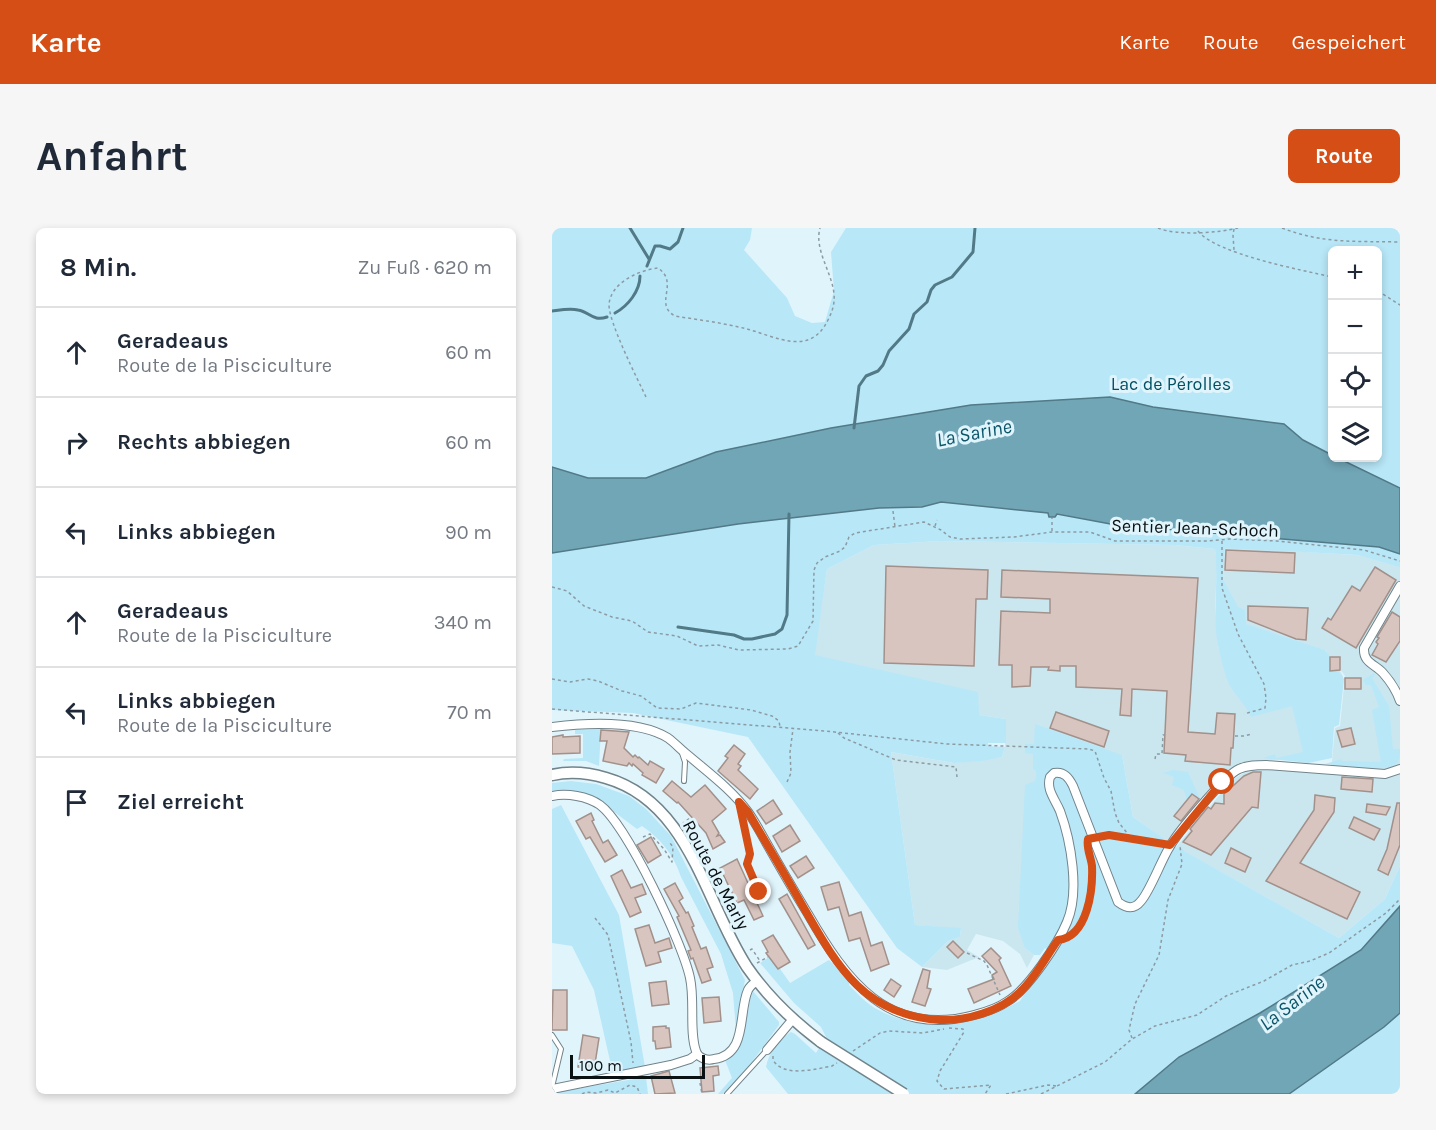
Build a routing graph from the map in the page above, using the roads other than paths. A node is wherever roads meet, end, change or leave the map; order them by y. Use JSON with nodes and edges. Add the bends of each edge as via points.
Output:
{"nodes":[{"id":1,"x":1400,"y":586,"type":"edge"},
{"id":2,"x":1400,"y":701,"type":"edge"},
{"id":3,"x":552,"y":727,"type":"edge"},
{"id":4,"x":681,"y":750,"type":"junction"},
{"id":5,"x":1400,"y":769,"type":"edge"},
{"id":6,"x":552,"y":775,"type":"edge"},
{"id":7,"x":684,"y":781,"type":"dead end"},
{"id":8,"x":552,"y":796,"type":"edge"},
{"id":9,"x":739,"y":802,"type":"junction"},
{"id":10,"x":759,"y":892,"type":"dead end"},
{"id":11,"x":758,"y":981,"type":"junction"},
{"id":12,"x":793,"y":1019,"type":"junction"},
{"id":13,"x":552,"y":1035,"type":"edge"},
{"id":14,"x":767,"y":1050,"type":"joint"},
{"id":15,"x":697,"y":1054,"type":"junction"},
{"id":16,"x":552,"y":1088,"type":"edge"},
{"id":17,"x":727,"y":1094,"type":"edge"},
{"id":18,"x":904,"y":1094,"type":"edge"}],
"edges":[{"from":1,"to":2,"type":"street","via":[[1363,655],[1396,688]]},
{"from":3,"to":4,"type":"street","via":[[594,724],[641,729],[668,738]]},
{"from":4,"to":7,"type":"lane"},
{"from":4,"to":9,"type":"street"},
{"from":5,"to":9,"type":"street","via":[[1385,774],[1266,765],[1237,769],[1173,842],[1141,902],[1131,908],[1118,902],[1068,777],[1054,773],[1049,787],[1067,837],[1074,894],[1058,940],[1021,992],[1007,1002],[989,1011],[945,1020],[898,1013],[855,984],[829,951]]},
{"from":6,"to":11,"type":"main road","name":"Route de Marly","via":[[585,774],[614,780],[638,792],[661,811],[686,845],[727,932]]},
{"from":8,"to":15,"type":"street","via":[[582,797],[600,805],[630,846],[675,932],[690,975],[693,1044]]},
{"from":9,"to":10,"type":"lane","via":[[750,854],[747,864]]},
{"from":11,"to":12,"type":"main road","name":"Route de Marly"},
{"from":11,"to":15,"type":"street","via":[[748,990],[740,1033],[733,1048],[714,1060]]},
{"from":12,"to":14,"type":"street"},
{"from":12,"to":18,"type":"main road","name":"Route de Marly","bridge":true,"via":[[821,1042]]},
{"from":13,"to":16,"type":"lane","via":[[561,1049]]},
{"from":14,"to":17,"type":"lane"},
{"from":15,"to":16,"type":"street","via":[[671,1065]]}]}
